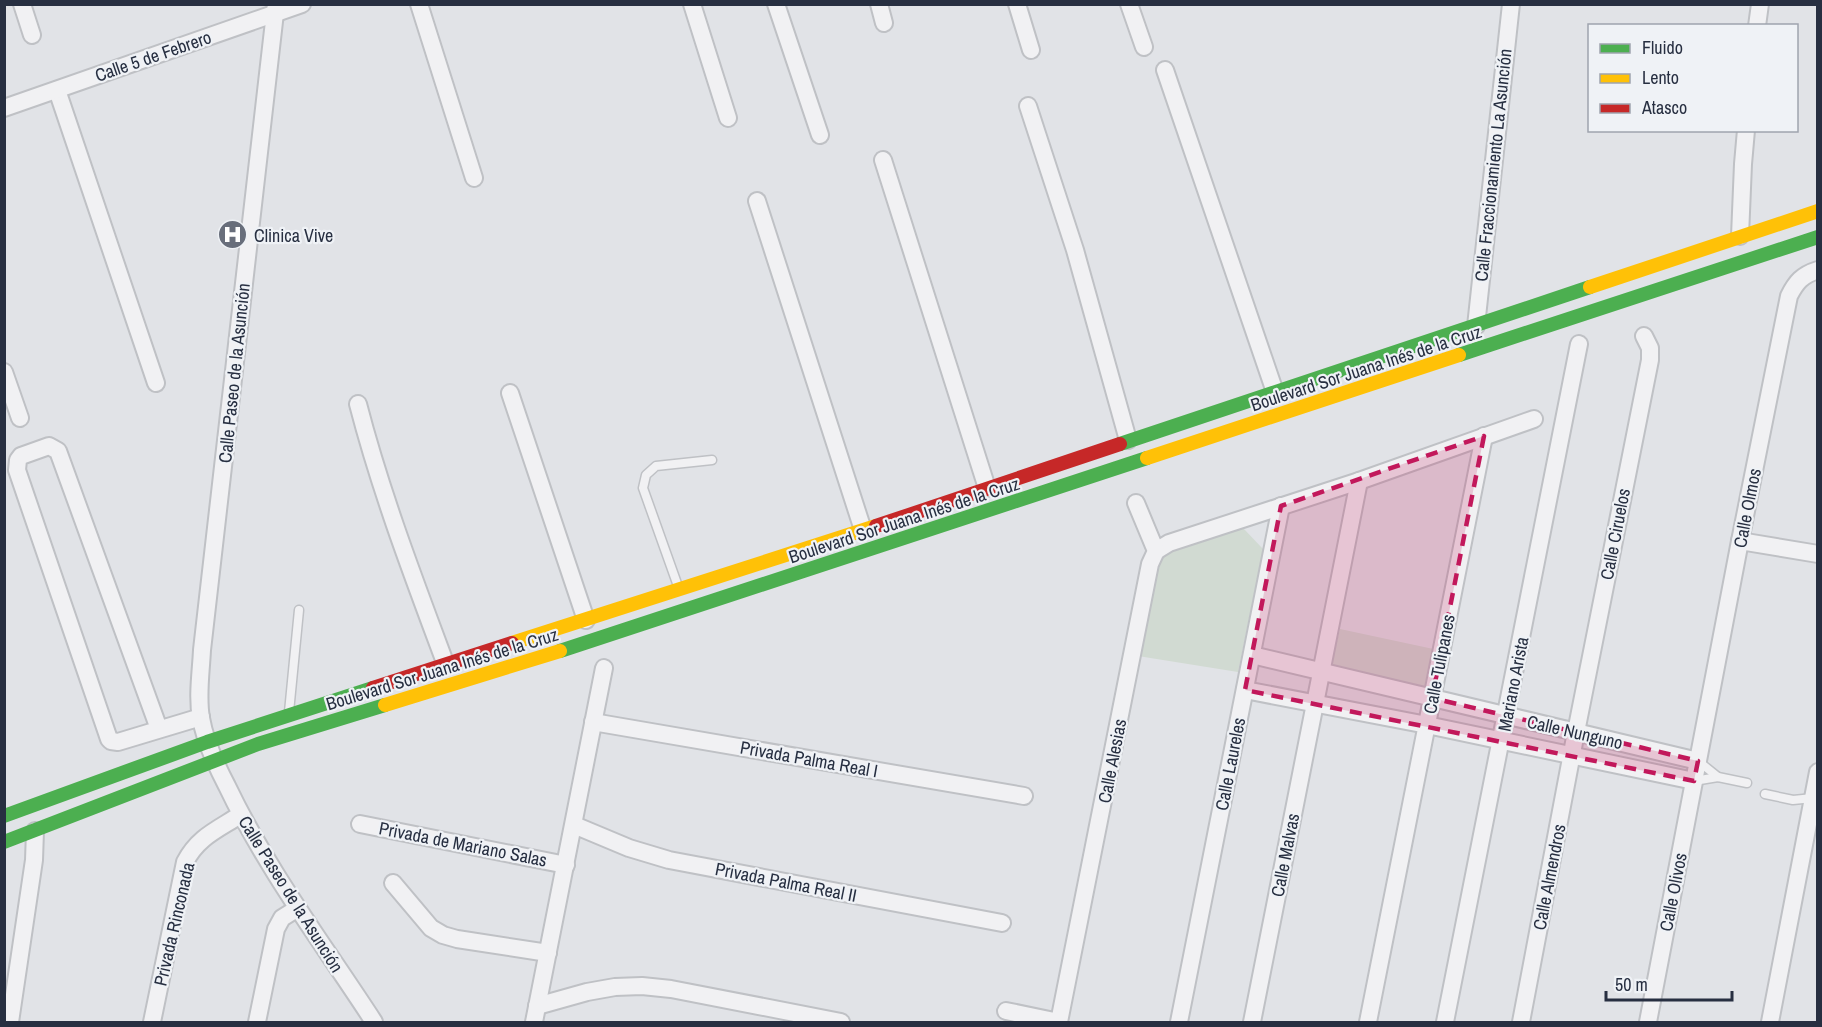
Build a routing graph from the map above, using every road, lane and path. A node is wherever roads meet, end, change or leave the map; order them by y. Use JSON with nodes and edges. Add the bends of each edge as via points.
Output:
{"nodes":[{"id":1,"x":22,"y":4,"type":"edge"},
{"id":2,"x":302,"y":4,"type":"edge"},
{"id":3,"x":419,"y":4,"type":"edge"},
{"id":4,"x":692,"y":4,"type":"edge"},
{"id":5,"x":776,"y":4,"type":"edge"},
{"id":6,"x":879,"y":4,"type":"edge"},
{"id":7,"x":1017,"y":4,"type":"edge"},
{"id":8,"x":1129,"y":4,"type":"edge"},
{"id":9,"x":1511,"y":4,"type":"edge"},
{"id":10,"x":1760,"y":4,"type":"edge"},
{"id":11,"x":275,"y":9,"type":"edge"},
{"id":12,"x":884,"y":22,"type":"dead end"},
{"id":13,"x":1757,"y":24,"type":"edge"},
{"id":14,"x":32,"y":35,"type":"dead end"},
{"id":15,"x":1144,"y":47,"type":"dead end"},
{"id":16,"x":1031,"y":50,"type":"dead end"},
{"id":17,"x":1165,"y":70,"type":"dead end"},
{"id":18,"x":57,"y":90,"type":"junction"},
{"id":19,"x":1028,"y":106,"type":"dead end"},
{"id":20,"x":4,"y":108,"type":"edge"},
{"id":21,"x":728,"y":118,"type":"dead end"},
{"id":22,"x":1746,"y":132,"type":"edge"},
{"id":23,"x":820,"y":135,"type":"dead end"},
{"id":24,"x":884,"y":160,"type":"dead end"},
{"id":25,"x":474,"y":178,"type":"dead end"},
{"id":26,"x":757,"y":201,"type":"dead end"},
{"id":27,"x":1818,"y":211,"type":"edge"},
{"id":28,"x":1740,"y":236,"type":"junction"},
{"id":29,"x":1818,"y":237,"type":"edge"},
{"id":30,"x":1818,"y":270,"type":"edge"},
{"id":31,"x":1476,"y":326,"type":"junction"},
{"id":32,"x":1644,"y":336,"type":"dead end"},
{"id":33,"x":1579,"y":344,"type":"dead end"},
{"id":34,"x":4,"y":372,"type":"edge"},
{"id":35,"x":156,"y":383,"type":"dead end"},
{"id":36,"x":1275,"y":392,"type":"junction"},
{"id":37,"x":510,"y":393,"type":"dead end"},
{"id":38,"x":358,"y":405,"type":"dead end"},
{"id":39,"x":20,"y":418,"type":"dead end"},
{"id":40,"x":1534,"y":418,"type":"dead end"},
{"id":41,"x":1484,"y":436,"type":"junction"},
{"id":42,"x":1128,"y":440,"type":"junction"},
{"id":43,"x":712,"y":460,"type":"dead end"},
{"id":44,"x":1359,"y":481,"type":"junction"},
{"id":45,"x":987,"y":488,"type":"junction"},
{"id":46,"x":1136,"y":503,"type":"dead end"},
{"id":47,"x":1281,"y":506,"type":"junction"},
{"id":48,"x":862,"y":530,"type":"junction"},
{"id":49,"x":1740,"y":542,"type":"junction"},
{"id":50,"x":1156,"y":551,"type":"junction"},
{"id":51,"x":1818,"y":554,"type":"edge"},
{"id":52,"x":679,"y":590,"type":"junction"},
{"id":53,"x":299,"y":610,"type":"dead end"},
{"id":54,"x":586,"y":620,"type":"junction"},
{"id":55,"x":1252,"y":655,"type":"junction"},
{"id":56,"x":446,"y":665,"type":"junction"},
{"id":57,"x":604,"y":668,"type":"dead end"},
{"id":58,"x":1318,"y":687,"type":"junction"},
{"id":59,"x":1245,"y":690,"type":"junction"},
{"id":60,"x":1432,"y":698,"type":"junction"},
{"id":61,"x":289,"y":716,"type":"junction"},
{"id":62,"x":1506,"y":716,"type":"junction"},
{"id":63,"x":201,"y":717,"type":"junction"},
{"id":64,"x":594,"y":722,"type":"junction"},
{"id":65,"x":1427,"y":724,"type":"junction"},
{"id":66,"x":159,"y":729,"type":"junction"},
{"id":67,"x":1576,"y":732,"type":"junction"},
{"id":68,"x":1502,"y":740,"type":"junction"},
{"id":69,"x":207,"y":742,"type":"junction"},
{"id":70,"x":1572,"y":755,"type":"junction"},
{"id":71,"x":214,"y":761,"type":"junction"},
{"id":72,"x":1698,"y":761,"type":"junction"},
{"id":73,"x":1818,"y":772,"type":"edge"},
{"id":74,"x":1718,"y":777,"type":"junction"},
{"id":75,"x":1694,"y":781,"type":"junction"},
{"id":76,"x":1748,"y":783,"type":"dead end"},
{"id":77,"x":1765,"y":794,"type":"dead end"},
{"id":78,"x":1024,"y":796,"type":"dead end"},
{"id":79,"x":1815,"y":805,"type":"edge"},
{"id":80,"x":4,"y":816,"type":"edge"},
{"id":81,"x":240,"y":816,"type":"junction"},
{"id":82,"x":360,"y":824,"type":"dead end"},
{"id":83,"x":574,"y":825,"type":"junction"},
{"id":84,"x":35,"y":831,"type":"junction"},
{"id":85,"x":4,"y":842,"type":"edge"},
{"id":86,"x":566,"y":865,"type":"junction"},
{"id":87,"x":393,"y":883,"type":"dead end"},
{"id":88,"x":298,"y":908,"type":"junction"},
{"id":89,"x":1002,"y":923,"type":"dead end"},
{"id":90,"x":548,"y":953,"type":"junction"},
{"id":91,"x":1005,"y":1011,"type":"dead end"},
{"id":92,"x":536,"y":1014,"type":"edge"},
{"id":93,"x":1023,"y":1019,"type":"edge"},
{"id":94,"x":10,"y":1023,"type":"edge"},
{"id":95,"x":152,"y":1023,"type":"edge"},
{"id":96,"x":257,"y":1023,"type":"edge"},
{"id":97,"x":374,"y":1023,"type":"edge"},
{"id":98,"x":841,"y":1023,"type":"edge"},
{"id":99,"x":1059,"y":1023,"type":"edge"},
{"id":100,"x":1179,"y":1023,"type":"edge"},
{"id":101,"x":1252,"y":1023,"type":"edge"},
{"id":102,"x":1368,"y":1023,"type":"edge"},
{"id":103,"x":1445,"y":1023,"type":"edge"},
{"id":104,"x":1521,"y":1023,"type":"edge"},
{"id":105,"x":1648,"y":1023,"type":"edge"},
{"id":106,"x":1770,"y":1023,"type":"edge"}],
"edges":[{"from":1,"to":14,"type":"street"},
{"from":2,"to":11,"type":"street","name":"Calle 5 de Febrero"},
{"from":3,"to":25,"type":"street"},
{"from":4,"to":21,"type":"street"},
{"from":5,"to":23,"type":"street"},
{"from":6,"to":12,"type":"street"},
{"from":7,"to":16,"type":"street"},
{"from":8,"to":15,"type":"street"},
{"from":9,"to":31,"type":"street","name":"Calle Fraccionamiento La Asunción"},
{"from":10,"to":13,"type":"street"},
{"from":11,"to":18,"type":"street","name":"Calle 5 de Febrero"},
{"from":11,"to":63,"type":"street","name":"Calle Paseo de la Asunción","via":[[202,650]]},
{"from":17,"to":36,"type":"street"},
{"from":18,"to":20,"type":"street","name":"Calle 5 de Febrero"},
{"from":18,"to":35,"type":"street"},
{"from":19,"to":42,"type":"street","via":[[1075,250]]},
{"from":22,"to":28,"type":"street"},
{"from":24,"to":45,"type":"street"},
{"from":26,"to":48,"type":"street"},
{"from":27,"to":28,"type":"main road","name":"Boulevard Sor Juana Inés de la Cruz"},
{"from":28,"to":31,"type":"main road","name":"Boulevard Sor Juana Inés de la Cruz"},
{"from":29,"to":71,"type":"main road","name":"Boulevard Sor Juana Inés de la Cruz","via":[[797,575]]},
{"from":30,"to":49,"type":"street","name":"Calle Olmos","via":[[1803,276],[1789,296]]},
{"from":31,"to":36,"type":"main road","name":"Boulevard Sor Juana Inés de la Cruz"},
{"from":32,"to":67,"type":"street","name":"Calle Ciruelos","via":[[1650,360]]},
{"from":33,"to":62,"type":"street","name":"Mariano Arista"},
{"from":34,"to":39,"type":"street"},
{"from":36,"to":42,"type":"main road","name":"Boulevard Sor Juana Inés de la Cruz"},
{"from":37,"to":54,"type":"street"},
{"from":38,"to":56,"type":"street","via":[[399,540]]},
{"from":40,"to":41,"type":"street"},
{"from":41,"to":44,"type":"street"},
{"from":41,"to":60,"type":"street","name":"Calle Tulipanes"},
{"from":42,"to":45,"type":"main road","name":"Boulevard Sor Juana Inés de la Cruz"},
{"from":43,"to":52,"type":"lane","via":[[656,466],[646,475],[643,488]]},
{"from":44,"to":47,"type":"street"},
{"from":44,"to":58,"type":"street"},
{"from":45,"to":48,"type":"main road","name":"Boulevard Sor Juana Inés de la Cruz"},
{"from":46,"to":50,"type":"street"},
{"from":47,"to":50,"type":"street","via":[[1168,543]]},
{"from":47,"to":55,"type":"street","name":"Calle Laureles"},
{"from":48,"to":52,"type":"main road","name":"Boulevard Sor Juana Inés de la Cruz"},
{"from":49,"to":51,"type":"street"},
{"from":49,"to":72,"type":"street","name":"Calle Olmos"},
{"from":50,"to":99,"type":"street","name":"Calle Alesias","via":[[1150,564]]},
{"from":52,"to":54,"type":"main road","name":"Boulevard Sor Juana Inés de la Cruz"},
{"from":53,"to":61,"type":"lane"},
{"from":54,"to":56,"type":"main road","name":"Boulevard Sor Juana Inés de la Cruz"},
{"from":55,"to":58,"type":"street","name":"Calle Nunguno"},
{"from":55,"to":59,"type":"street","name":"Calle Laureles"},
{"from":56,"to":61,"type":"main road","name":"Boulevard Sor Juana Inés de la Cruz"},
{"from":57,"to":64,"type":"street"},
{"from":58,"to":59,"type":"street","name":"Calle Nunguno"},
{"from":58,"to":60,"type":"street","name":"Calle Nunguno"},
{"from":58,"to":65,"type":"street","name":"Calle Nunguno"},
{"from":58,"to":101,"type":"street","name":"Calle Malvas"},
{"from":59,"to":100,"type":"street","name":"Calle Laureles"},
{"from":60,"to":62,"type":"street","name":"Calle Nunguno"},
{"from":60,"to":65,"type":"street","name":"Calle Tulipanes"},
{"from":61,"to":69,"type":"main road","name":"Boulevard Sor Juana Inés de la Cruz"},
{"from":62,"to":67,"type":"street","name":"Calle Nunguno"},
{"from":62,"to":68,"type":"street","name":"Mariano Arista"},
{"from":63,"to":66,"type":"street"},
{"from":63,"to":69,"type":"street","name":"Calle Paseo de la Asunción"},
{"from":64,"to":78,"type":"street","name":"Privada Palma Real I"},
{"from":64,"to":83,"type":"street"},
{"from":65,"to":68,"type":"street","name":"Calle Nunguno"},
{"from":65,"to":102,"type":"street","name":"Calle Tulipanes"},
{"from":66,"to":66,"type":"street","via":[[58,451],[50,446],[21,456],[17,470],[109,739],[118,742]]},
{"from":67,"to":70,"type":"street","name":"Calle Almendros"},
{"from":67,"to":72,"type":"street","name":"Calle Nunguno"},
{"from":68,"to":70,"type":"street","name":"Calle Nunguno"},
{"from":68,"to":103,"type":"street","name":"Mariano Arista"},
{"from":69,"to":71,"type":"street"},
{"from":69,"to":80,"type":"main road","name":"Boulevard Sor Juana Inés de la Cruz"},
{"from":70,"to":75,"type":"street","name":"Calle Nunguno"},
{"from":70,"to":104,"type":"street","name":"Calle Almendros"},
{"from":71,"to":81,"type":"street","name":"Calle Paseo de la Asunción"},
{"from":71,"to":84,"type":"main road","name":"Boulevard Sor Juana Inés de la Cruz"},
{"from":72,"to":74,"type":"lane","name":"Calle Nunguno"},
{"from":72,"to":75,"type":"street","name":"Calle Olivos"},
{"from":73,"to":79,"type":"street"},
{"from":74,"to":75,"type":"lane","name":"Calle Nunguno"},
{"from":74,"to":76,"type":"lane","name":"Calle Nunguno"},
{"from":75,"to":105,"type":"street","name":"Calle Olivos"},
{"from":77,"to":79,"type":"lane"},
{"from":79,"to":106,"type":"street"},
{"from":81,"to":88,"type":"street","name":"Calle Paseo de la Asunción"},
{"from":81,"to":95,"type":"street","name":"Privada Rinconada","via":[[205,836],[185,862]]},
{"from":82,"to":86,"type":"street","name":"Privada de Mariano Salas"},
{"from":83,"to":86,"type":"street"},
{"from":83,"to":89,"type":"street","name":"Privada Palma Real II","via":[[669,860]]},
{"from":84,"to":85,"type":"main road","name":"Boulevard Sor Juana Inés de la Cruz"},
{"from":84,"to":94,"type":"street"},
{"from":86,"to":90,"type":"street"},
{"from":87,"to":90,"type":"street","via":[[431,928],[443,935]]},
{"from":88,"to":96,"type":"street","via":[[282,918],[276,929]]},
{"from":88,"to":97,"type":"street","name":"Calle Paseo de la Asunción"},
{"from":90,"to":92,"type":"street"},
{"from":91,"to":93,"type":"street"},
{"from":92,"to":98,"type":"street","via":[[588,992],[642,986]]},
{"from":93,"to":99,"type":"street"}]}
